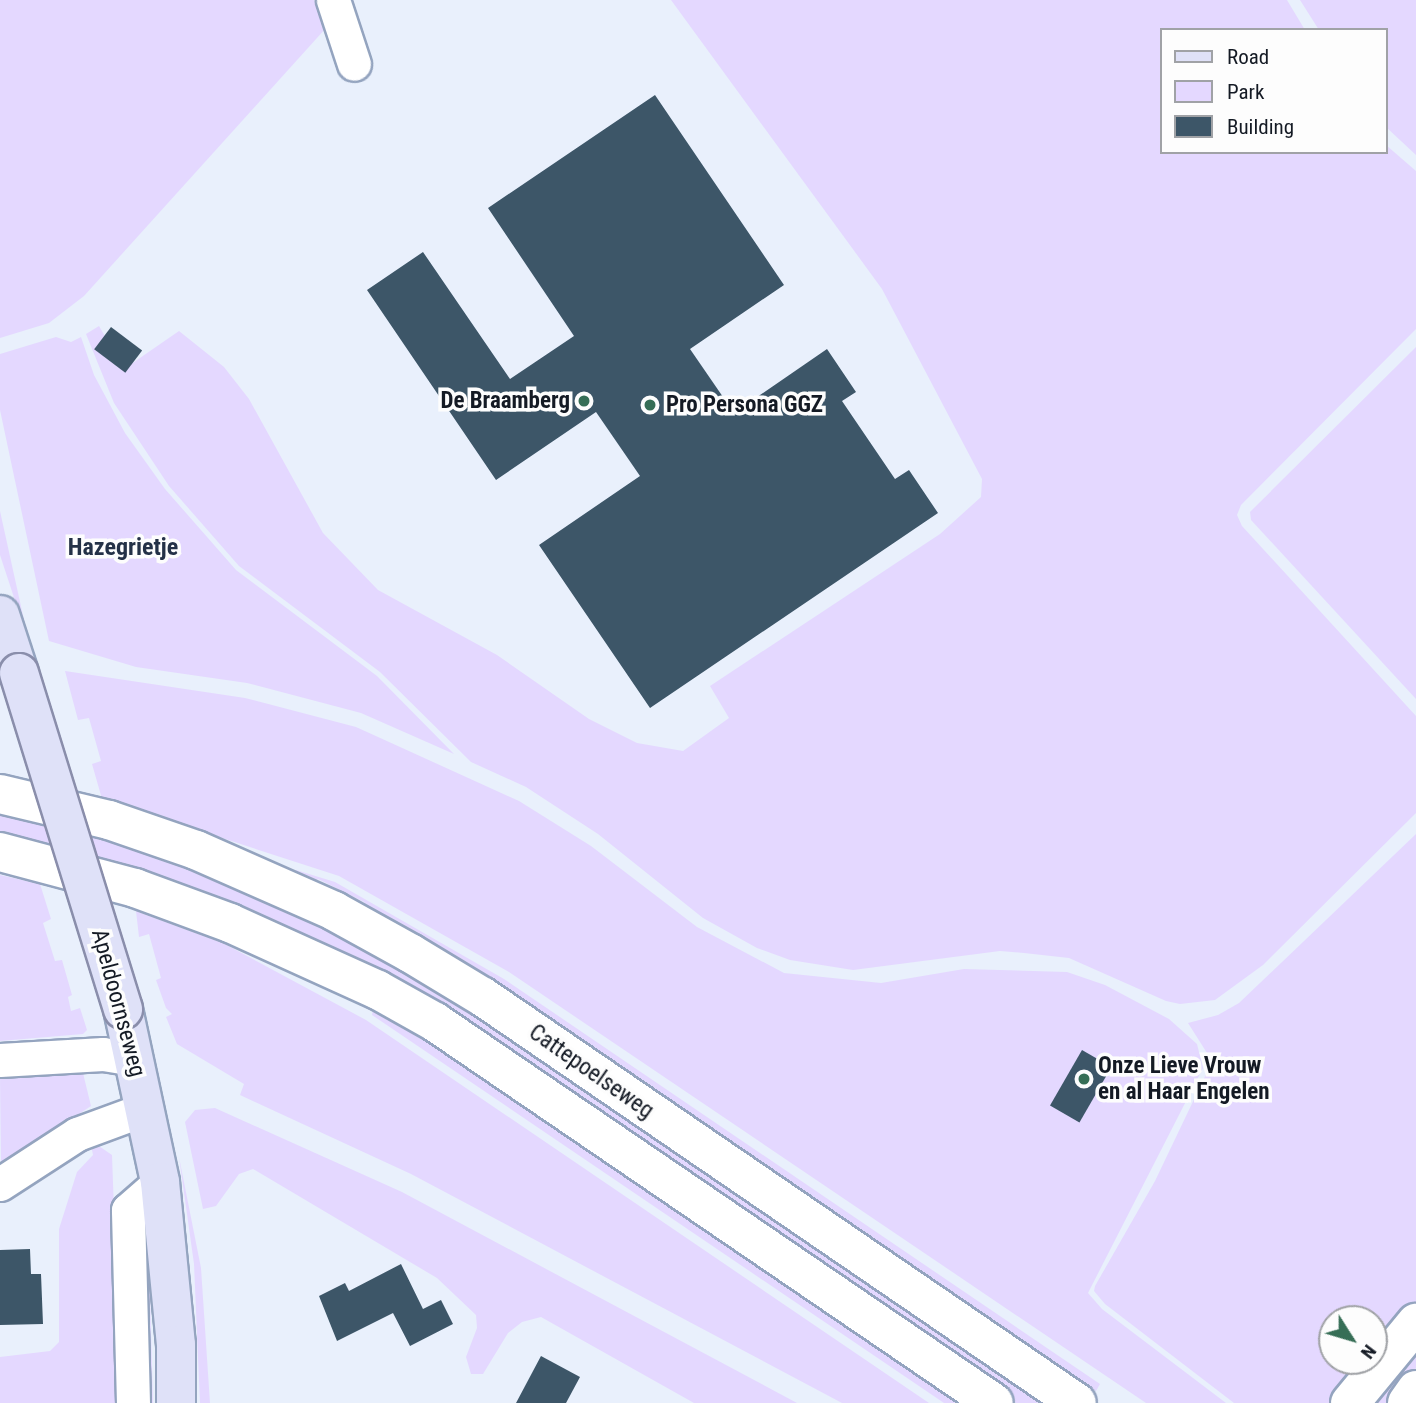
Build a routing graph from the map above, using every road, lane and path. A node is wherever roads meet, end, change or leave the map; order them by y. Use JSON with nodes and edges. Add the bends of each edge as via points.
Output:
{"nodes":[{"id":1,"x":333,"y":0,"type":"edge"},
{"id":2,"x":354,"y":64,"type":"dead end"},
{"id":3,"x":0,"y":615,"type":"edge"},
{"id":4,"x":0,"y":794,"type":"edge"},
{"id":5,"x":69,"y":810,"type":"junction"},
{"id":6,"x":0,"y":852,"type":"edge"},
{"id":7,"x":75,"y":870,"type":"junction"},
{"id":8,"x":134,"y":1059,"type":"junction"},
{"id":9,"x":0,"y":1060,"type":"edge"},
{"id":10,"x":145,"y":1109,"type":"junction"},
{"id":11,"x":160,"y":1182,"type":"junction"},
{"id":12,"x":0,"y":1184,"type":"edge"},
{"id":13,"x":1416,"y":1323,"type":"edge"},
{"id":14,"x":1416,"y":1390,"type":"edge"},
{"id":15,"x":133,"y":1403,"type":"edge"},
{"id":16,"x":176,"y":1403,"type":"edge"},
{"id":17,"x":994,"y":1403,"type":"edge"},
{"id":18,"x":1077,"y":1403,"type":"edge"},
{"id":19,"x":1350,"y":1403,"type":"edge"},
{"id":20,"x":1407,"y":1403,"type":"edge"}],
"edges":[{"from":1,"to":2,"type":"street"},
{"from":3,"to":8,"type":"main road","name":"Apeldoornseweg","bridge":true,"via":[[123,1009]]},
{"from":4,"to":5,"type":"street","name":"Cattepoelseweg"},
{"from":5,"to":7,"type":"street"},
{"from":5,"to":18,"type":"street","name":"Cattepoelseweg","via":[[196,850],[334,911],[410,953],[483,997]]},
{"from":6,"to":7,"type":"street","name":"Cattepoelseweg"},
{"from":7,"to":17,"type":"street","name":"Cattepoelseweg","via":[[243,928],[435,1022]]},
{"from":8,"to":9,"type":"street","via":[[103,1054]]},
{"from":8,"to":10,"type":"main road","name":"Apeldoornseweg"},
{"from":10,"to":11,"type":"main road","name":"Apeldoornseweg"},
{"from":10,"to":12,"type":"street","via":[[77,1134]]},
{"from":11,"to":15,"type":"street","via":[[128,1210]]},
{"from":11,"to":16,"type":"main road","name":"Apeldoornseweg","via":[[176,1345]]},
{"from":13,"to":19,"type":"street"},
{"from":14,"to":20,"type":"street"}]}
